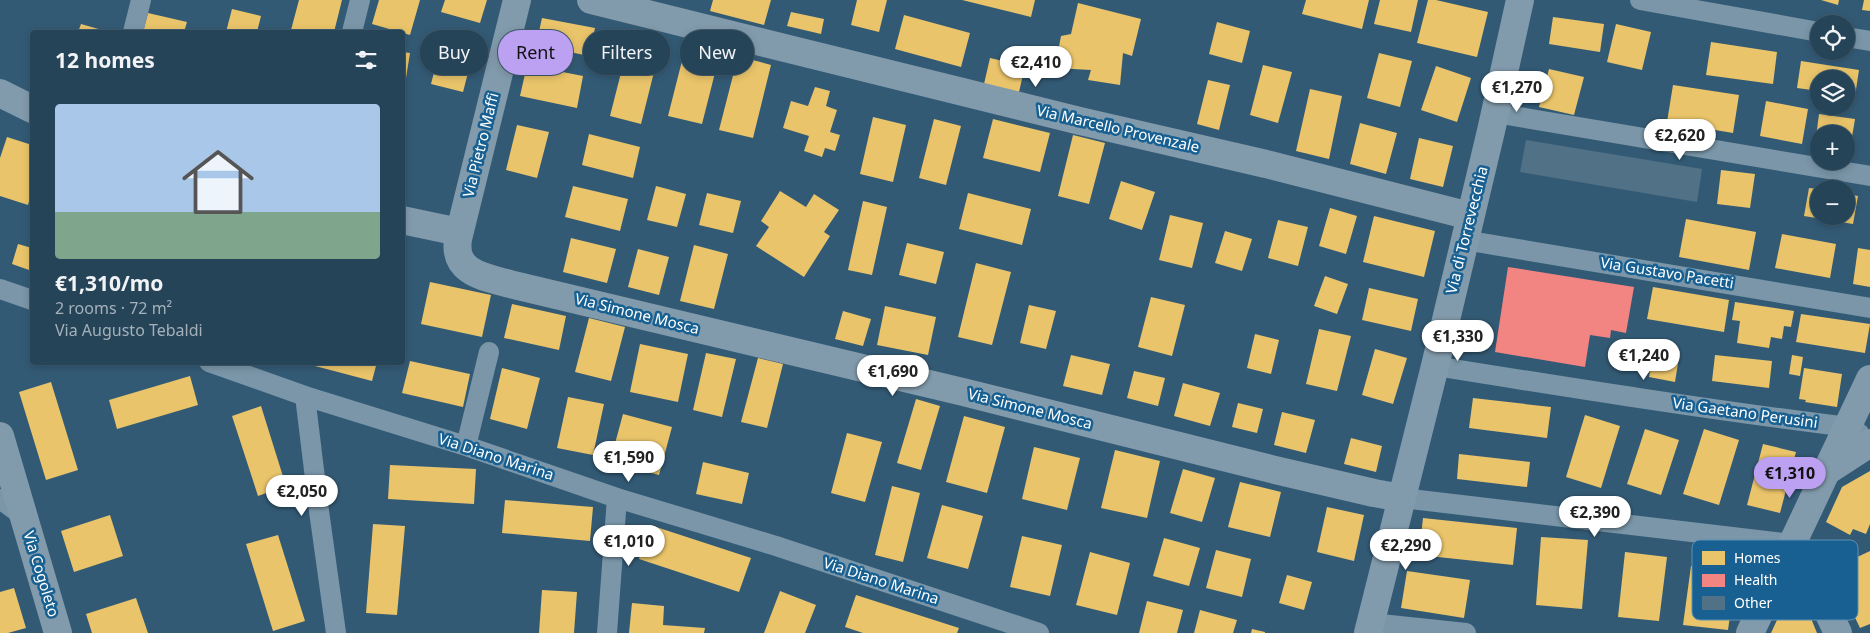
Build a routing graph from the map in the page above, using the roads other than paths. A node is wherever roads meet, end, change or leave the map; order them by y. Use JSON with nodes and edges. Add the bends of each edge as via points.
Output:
{"nodes":[{"id":1,"x":141,"y":0,"type":"edge"},
{"id":2,"x":360,"y":0,"type":"edge"},
{"id":3,"x":516,"y":0,"type":"edge"},
{"id":4,"x":591,"y":0,"type":"edge"},
{"id":5,"x":1520,"y":0,"type":"edge"},
{"id":6,"x":1640,"y":0,"type":"edge"},
{"id":7,"x":134,"y":30,"type":"edge"},
{"id":8,"x":352,"y":30,"type":"edge"},
{"id":9,"x":1810,"y":30,"type":"edge"},
{"id":10,"x":1855,"y":38,"type":"edge"},
{"id":11,"x":1870,"y":41,"type":"edge"},
{"id":12,"x":0,"y":93,"type":"edge"},
{"id":13,"x":30,"y":108,"type":"edge"},
{"id":14,"x":1495,"y":113,"type":"junction"},
{"id":15,"x":1870,"y":176,"type":"edge"},
{"id":16,"x":405,"y":221,"type":"edge"},
{"id":17,"x":1467,"y":228,"type":"junction"},
{"id":18,"x":459,"y":232,"type":"junction"},
{"id":19,"x":0,"y":289,"type":"edge"},
{"id":20,"x":30,"y":299,"type":"edge"},
{"id":21,"x":1870,"y":308,"type":"edge"},
{"id":22,"x":489,"y":352,"type":"dead end"},
{"id":23,"x":217,"y":365,"type":"edge"},
{"id":24,"x":1435,"y":366,"type":"junction"},
{"id":25,"x":1870,"y":379,"type":"edge"},
{"id":26,"x":305,"y":396,"type":"junction"},
{"id":27,"x":1859,"y":433,"type":"edge"},
{"id":28,"x":0,"y":436,"type":"edge"},
{"id":29,"x":1870,"y":443,"type":"edge"},
{"id":30,"x":466,"y":446,"type":"junction"},
{"id":31,"x":1826,"y":472,"type":"junction"},
{"id":32,"x":617,"y":498,"type":"junction"},
{"id":33,"x":1402,"y":498,"type":"junction"},
{"id":34,"x":0,"y":499,"type":"edge"},
{"id":35,"x":23,"y":516,"type":"junction"},
{"id":36,"x":1759,"y":540,"type":"edge"},
{"id":37,"x":1795,"y":540,"type":"edge"},
{"id":38,"x":1756,"y":620,"type":"edge"},
{"id":39,"x":1832,"y":620,"type":"edge"},
{"id":40,"x":1369,"y":628,"type":"edge"},
{"id":41,"x":58,"y":633,"type":"edge"},
{"id":42,"x":336,"y":633,"type":"edge"},
{"id":43,"x":607,"y":633,"type":"edge"},
{"id":44,"x":1039,"y":633,"type":"edge"},
{"id":45,"x":1466,"y":633,"type":"edge"},
{"id":46,"x":1750,"y":633,"type":"edge"},
{"id":47,"x":1838,"y":633,"type":"edge"}],
"edges":[{"from":1,"to":7,"type":"street"},
{"from":2,"to":8,"type":"street"},
{"from":3,"to":18,"type":"street","name":"Via Pietro Maffi"},
{"from":4,"to":17,"type":"street","name":"Via Marcello Provenzale","via":[[1266,164]]},
{"from":5,"to":14,"type":"street","name":"Via di Torrevecchia"},
{"from":6,"to":9,"type":"street"},
{"from":10,"to":11,"type":"street"},
{"from":12,"to":13,"type":"street"},
{"from":14,"to":15,"type":"street"},
{"from":14,"to":17,"type":"street","name":"Via di Torrevecchia"},
{"from":16,"to":18,"type":"street"},
{"from":17,"to":21,"type":"street","name":"Via Gustavo Pacetti"},
{"from":17,"to":24,"type":"street","name":"Via di Torrevecchia"},
{"from":18,"to":33,"type":"street","name":"Via Simone Mosca","via":[[457,252],[460,262],[486,278]]},
{"from":19,"to":20,"type":"street"},
{"from":22,"to":30,"type":"street"},
{"from":23,"to":26,"type":"street","name":"Via Diano Marina"},
{"from":24,"to":27,"type":"street","name":"Via Gaetano Perusini"},
{"from":24,"to":33,"type":"street","name":"Via di Torrevecchia"},
{"from":25,"to":27,"type":"street"},
{"from":26,"to":30,"type":"street","name":"Via Diano Marina"},
{"from":26,"to":42,"type":"street"},
{"from":27,"to":31,"type":"street"},
{"from":28,"to":35,"type":"street","name":"Via Cogoleto"},
{"from":29,"to":31,"type":"street"},
{"from":30,"to":32,"type":"street","name":"Via Diano Marina"},
{"from":31,"to":37,"type":"street"},
{"from":32,"to":43,"type":"street"},
{"from":32,"to":44,"type":"street","name":"Via Diano Marina","via":[[776,546]]},
{"from":33,"to":36,"type":"street"},
{"from":33,"to":40,"type":"street","name":"Via di Torrevecchia"},
{"from":34,"to":35,"type":"street","name":"Via Cogoleto"},
{"from":35,"to":41,"type":"street","name":"Via Cogoleto"},
{"from":38,"to":46,"type":"street"},
{"from":39,"to":47,"type":"street"},
{"from":40,"to":45,"type":"street"}]}
